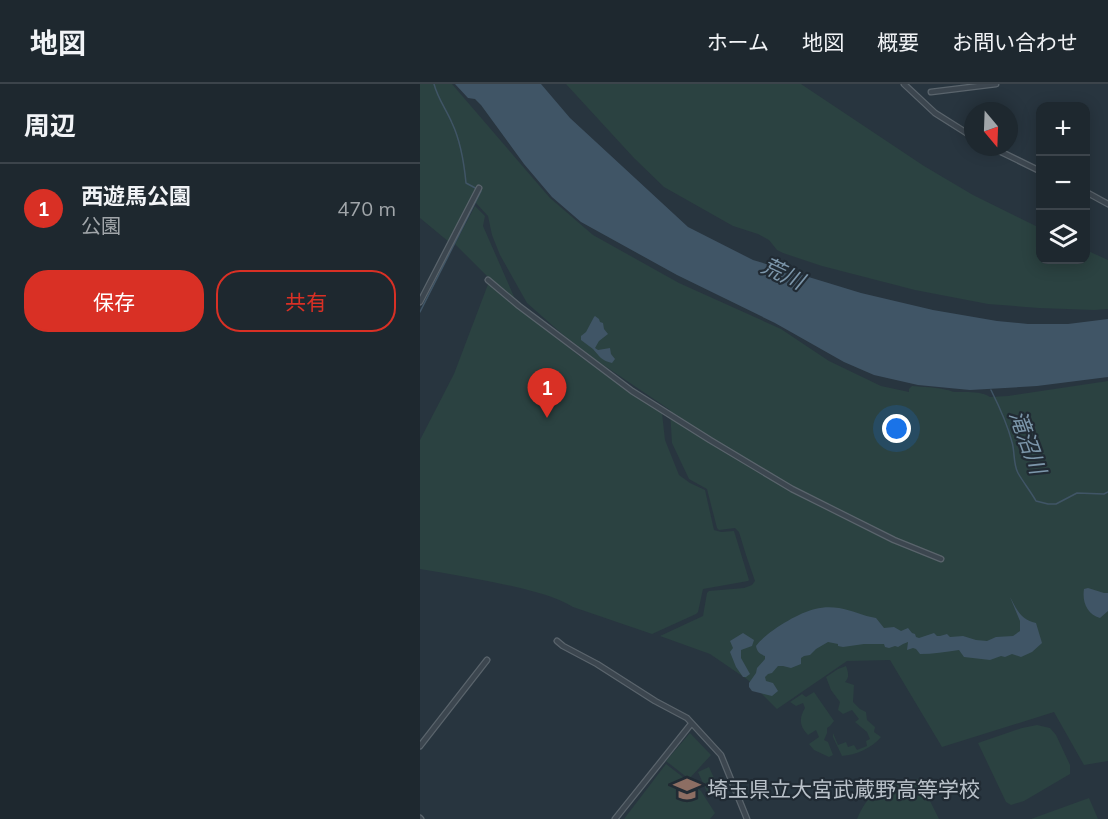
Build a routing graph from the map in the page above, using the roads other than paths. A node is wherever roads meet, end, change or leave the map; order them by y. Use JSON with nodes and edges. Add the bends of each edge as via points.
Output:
{"nodes":[{"id":1,"x":904,"y":84,"type":"edge"},
{"id":2,"x":996,"y":84,"type":"edge"},
{"id":3,"x":967,"y":86,"type":"edge"},
{"id":4,"x":931,"y":92,"type":"dead end"},
{"id":5,"x":964,"y":131,"type":"edge"},
{"id":6,"x":1010,"y":156,"type":"edge"},
{"id":7,"x":1036,"y":169,"type":"edge"},
{"id":8,"x":479,"y":188,"type":"dead end"},
{"id":9,"x":1090,"y":194,"type":"edge"},
{"id":10,"x":1108,"y":204,"type":"edge"},
{"id":11,"x":488,"y":280,"type":"dead end"},
{"id":12,"x":420,"y":302,"type":"edge"},
{"id":13,"x":941,"y":559,"type":"dead end"},
{"id":14,"x":557,"y":640,"type":"dead end"},
{"id":15,"x":486,"y":660,"type":"dead end"},
{"id":16,"x":691,"y":724,"type":"junction"},
{"id":17,"x":420,"y":746,"type":"edge"},
{"id":18,"x":615,"y":819,"type":"edge"},
{"id":19,"x":747,"y":819,"type":"edge"}],
"edges":[{"from":1,"to":5,"type":"street","via":[[935,113]]},
{"from":2,"to":3,"type":"street"},
{"from":3,"to":4,"type":"street"},
{"from":6,"to":7,"type":"street"},
{"from":8,"to":12,"type":"street"},
{"from":9,"to":10,"type":"street"},
{"from":11,"to":13,"type":"street","via":[[617,379],[710,440],[792,489]]},
{"from":14,"to":16,"type":"street"},
{"from":15,"to":17,"type":"street"},
{"from":16,"to":18,"type":"street"},
{"from":16,"to":19,"type":"street","via":[[721,755]]}]}
